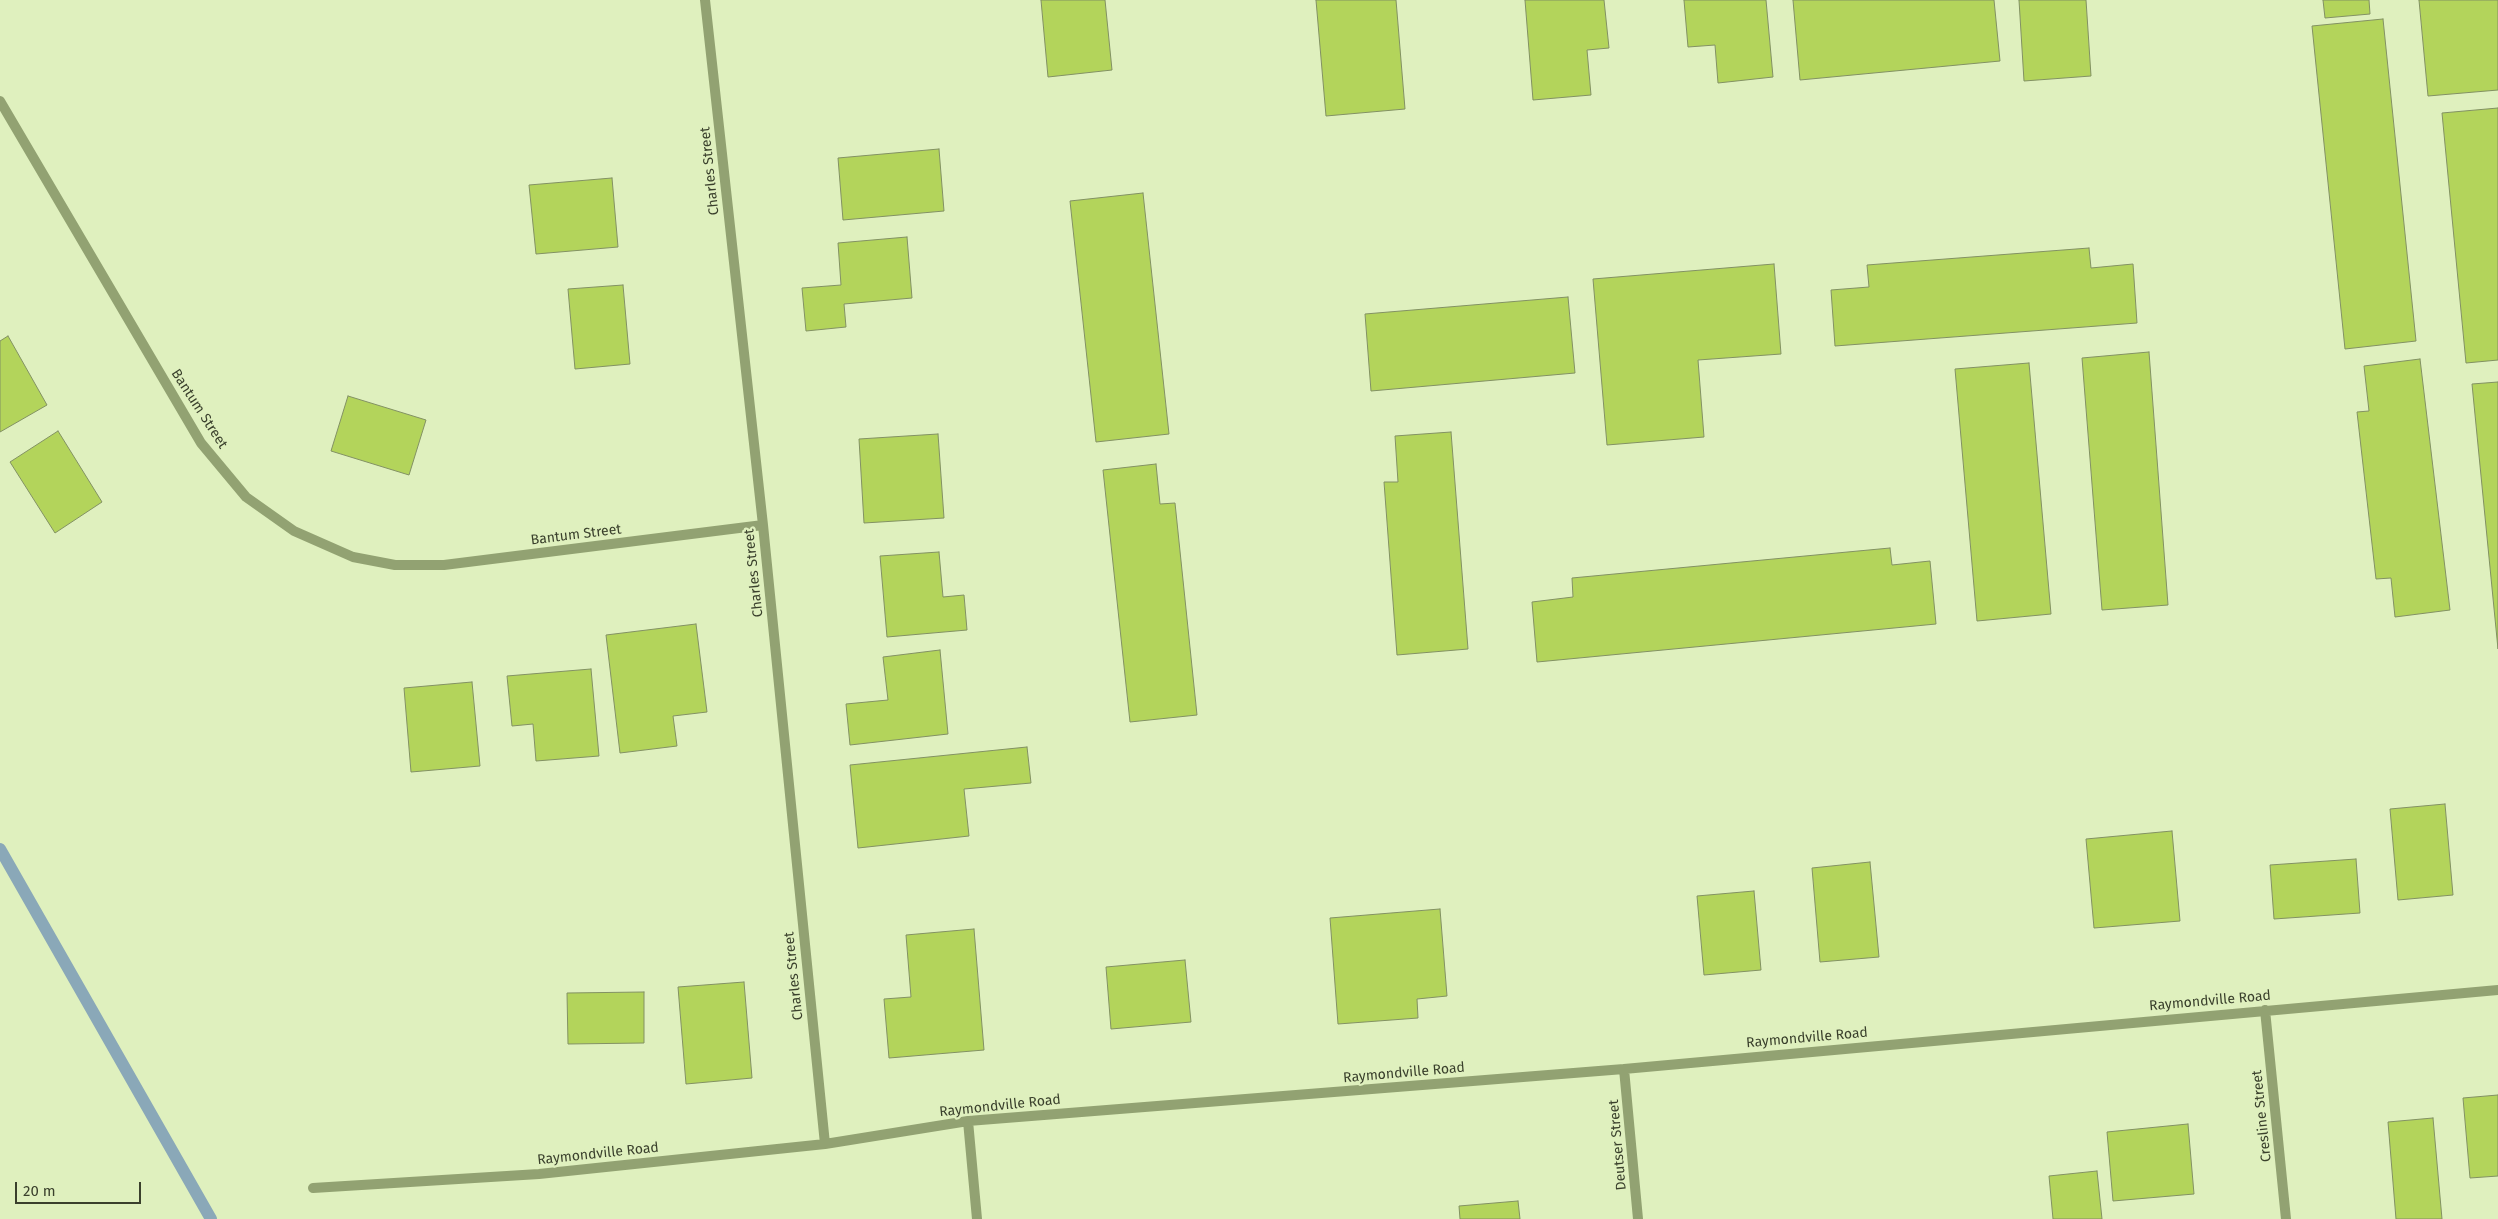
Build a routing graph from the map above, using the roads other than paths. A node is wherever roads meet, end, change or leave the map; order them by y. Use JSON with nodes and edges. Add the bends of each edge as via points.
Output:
{"nodes":[{"id":1,"x":705,"y":0,"type":"edge"},
{"id":2,"x":0,"y":102,"type":"edge"},
{"id":3,"x":763,"y":525,"type":"junction"},
{"id":4,"x":2498,"y":990,"type":"edge"},
{"id":5,"x":2265,"y":1010,"type":"junction"},
{"id":6,"x":1624,"y":1069,"type":"junction"},
{"id":7,"x":968,"y":1121,"type":"junction"},
{"id":8,"x":825,"y":1144,"type":"junction"},
{"id":9,"x":313,"y":1188,"type":"dead end"},
{"id":10,"x":977,"y":1219,"type":"edge"},
{"id":11,"x":1638,"y":1219,"type":"edge"},
{"id":12,"x":2286,"y":1219,"type":"edge"}],
"edges":[{"from":1,"to":3,"type":"street","name":"Charles Street"},
{"from":2,"to":3,"type":"street","name":"Bantum Street","via":[[201,443],[246,497],[294,531],[353,556],[395,565],[444,565]]},
{"from":3,"to":8,"type":"street","name":"Charles Street"},
{"from":4,"to":5,"type":"street","name":"Raymondville Road"},
{"from":5,"to":6,"type":"street","name":"Raymondville Road"},
{"from":5,"to":12,"type":"street","name":"Cresline Street"},
{"from":6,"to":7,"type":"street","name":"Raymondville Road"},
{"from":6,"to":11,"type":"street","name":"Deutser Street"},
{"from":7,"to":8,"type":"street","name":"Raymondville Road"},
{"from":7,"to":10,"type":"street"},
{"from":8,"to":9,"type":"street","name":"Raymondville Road","via":[[539,1174]]}]}
